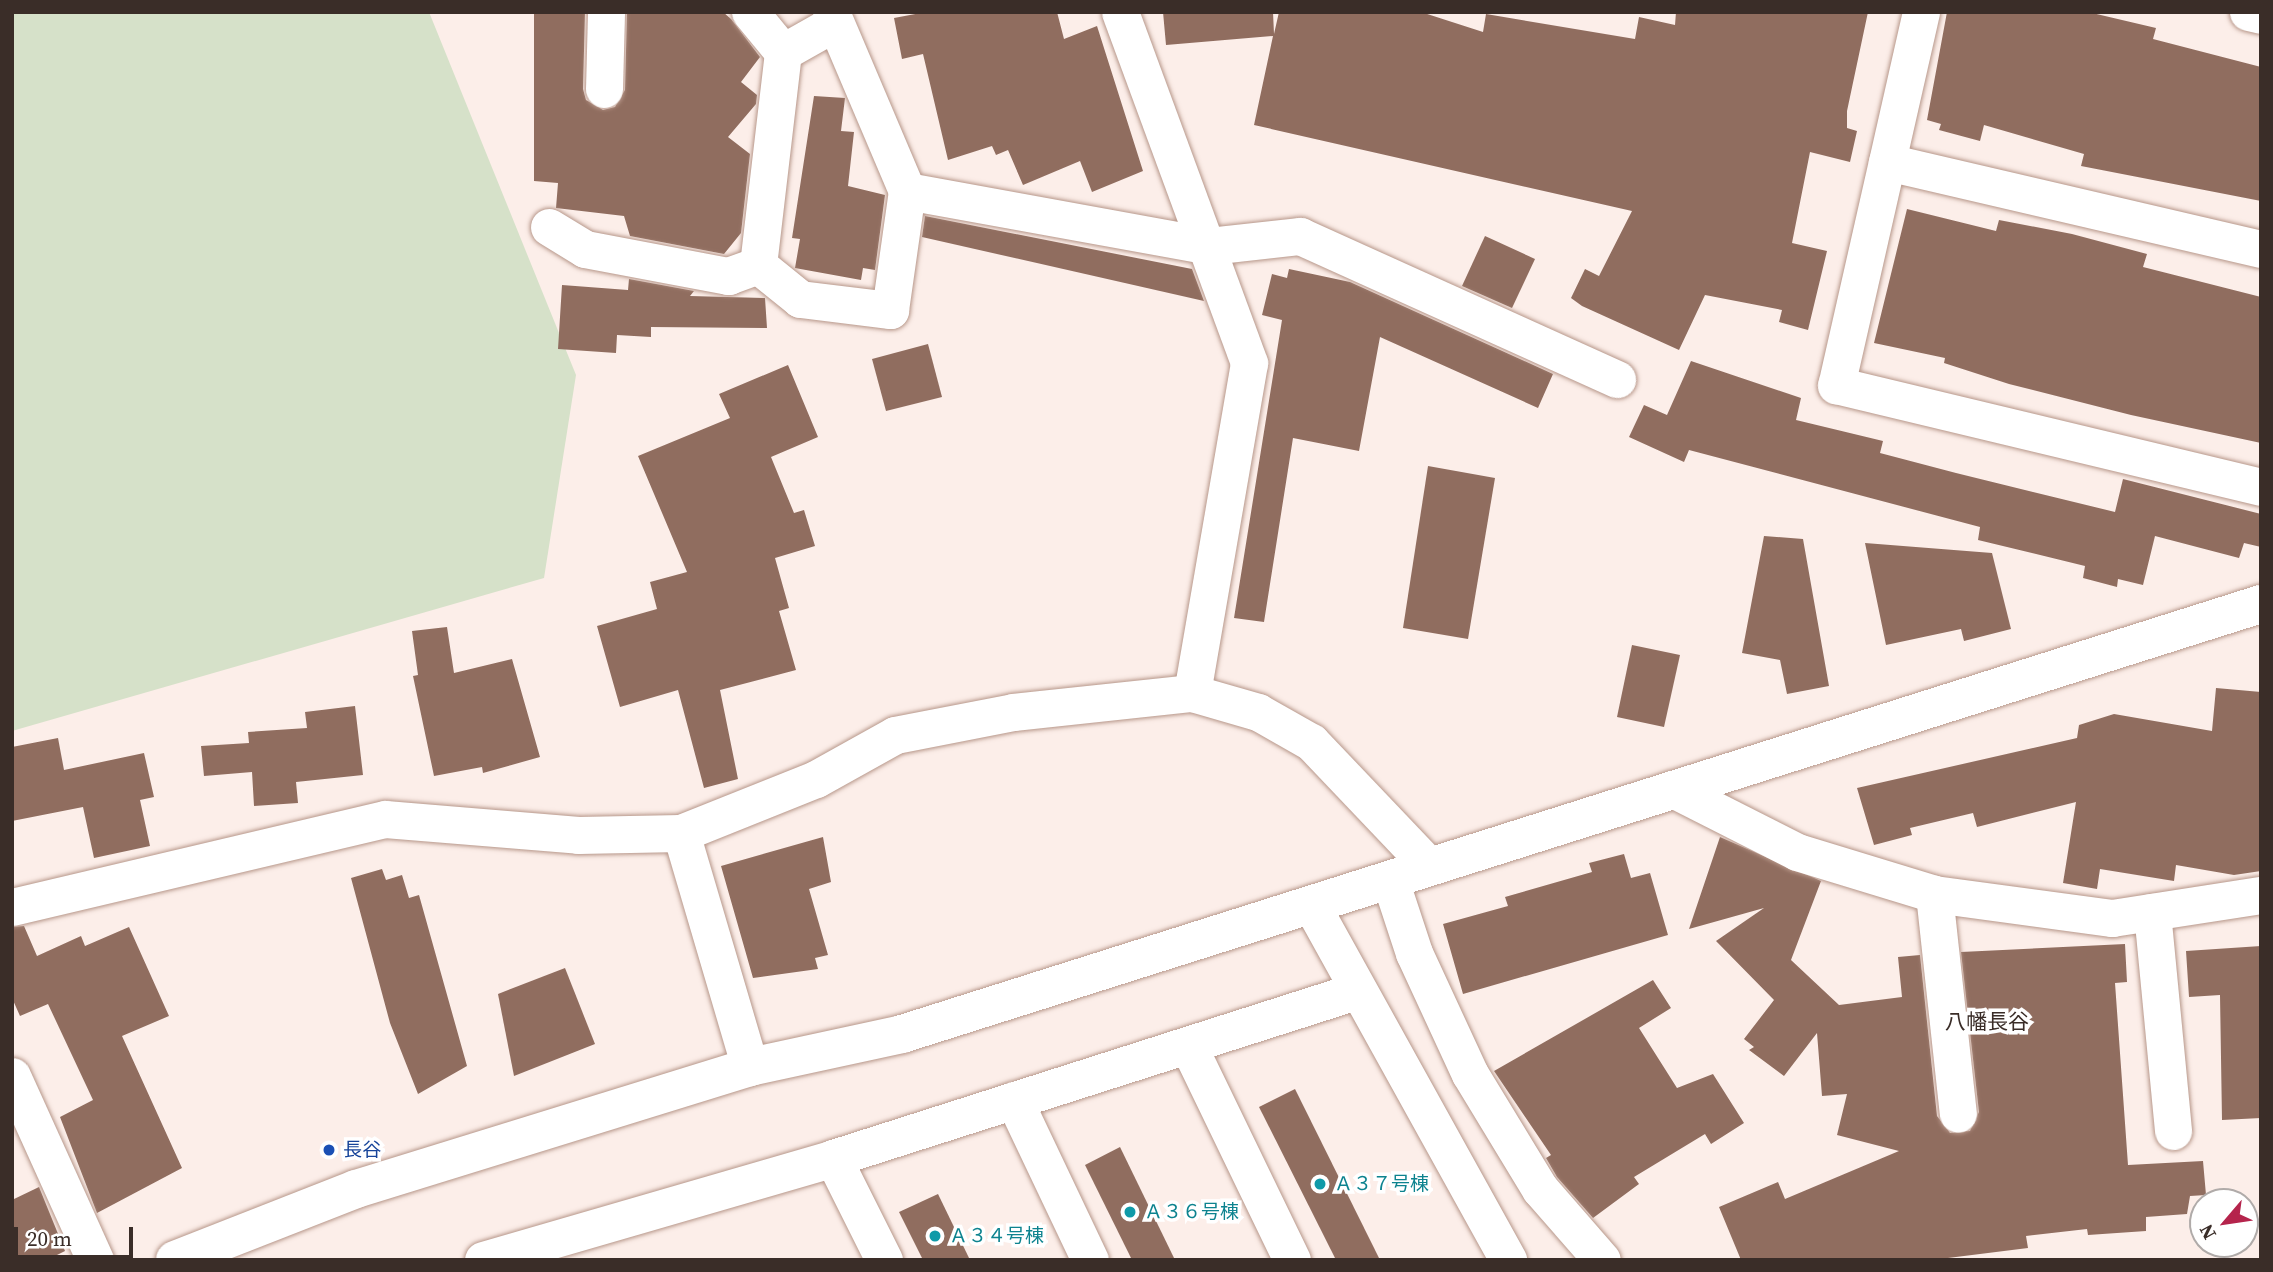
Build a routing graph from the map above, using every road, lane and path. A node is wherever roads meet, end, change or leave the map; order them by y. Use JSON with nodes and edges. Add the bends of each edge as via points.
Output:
{"nodes":[{"id":1,"x":606,"y":12,"type":"edge"},
{"id":2,"x":750,"y":12,"type":"edge"},
{"id":3,"x":1120,"y":12,"type":"edge"},
{"id":4,"x":1921,"y":12,"type":"edge"},
{"id":5,"x":2248,"y":12,"type":"edge"},
{"id":6,"x":2261,"y":15,"type":"edge"},
{"id":7,"x":831,"y":19,"type":"edge"},
{"id":8,"x":783,"y":52,"type":"junction"},
{"id":9,"x":604,"y":89,"type":"dead end"},
{"id":10,"x":1887,"y":163,"type":"junction"},
{"id":11,"x":907,"y":191,"type":"junction"},
{"id":12,"x":549,"y":227,"type":"dead end"},
{"id":13,"x":1209,"y":246,"type":"junction"},
{"id":14,"x":2261,"y":249,"type":"edge"},
{"id":15,"x":758,"y":265,"type":"junction"},
{"id":16,"x":1617,"y":379,"type":"dead end"},
{"id":17,"x":2261,"y":487,"type":"edge"},
{"id":18,"x":2261,"y":604,"type":"edge"},
{"id":19,"x":1192,"y":693,"type":"junction"},
{"id":20,"x":1673,"y":789,"type":"junction"},
{"id":21,"x":681,"y":833,"type":"junction"},
{"id":22,"x":1429,"y":866,"type":"junction"},
{"id":23,"x":1390,"y":880,"type":"junction"},
{"id":24,"x":1934,"y":894,"type":"junction"},
{"id":25,"x":2261,"y":895,"type":"edge"},
{"id":26,"x":1312,"y":906,"type":"junction"},
{"id":27,"x":12,"y":907,"type":"edge"},
{"id":28,"x":2152,"y":912,"type":"junction"},
{"id":29,"x":1356,"y":991,"type":"junction"},
{"id":30,"x":1188,"y":1045,"type":"junction"},
{"id":31,"x":750,"y":1067,"type":"junction"},
{"id":32,"x":12,"y":1076,"type":"edge"},
{"id":33,"x":1014,"y":1100,"type":"junction"},
{"id":34,"x":1958,"y":1114,"type":"dead end"},
{"id":35,"x":2173,"y":1132,"type":"dead end"},
{"id":36,"x":833,"y":1158,"type":"junction"},
{"id":37,"x":95,"y":1260,"type":"edge"},
{"id":38,"x":175,"y":1260,"type":"edge"},
{"id":39,"x":483,"y":1260,"type":"edge"},
{"id":40,"x":884,"y":1260,"type":"edge"},
{"id":41,"x":1090,"y":1260,"type":"edge"},
{"id":42,"x":1292,"y":1260,"type":"edge"},
{"id":43,"x":1508,"y":1260,"type":"edge"},
{"id":44,"x":1602,"y":1260,"type":"edge"}],
"edges":[{"from":1,"to":9,"type":"street"},
{"from":2,"to":8,"type":"street"},
{"from":3,"to":13,"type":"street"},
{"from":4,"to":10,"type":"street"},
{"from":5,"to":6,"type":"street"},
{"from":7,"to":8,"type":"street"},
{"from":7,"to":11,"type":"street"},
{"from":8,"to":15,"type":"street"},
{"from":10,"to":14,"type":"street"},
{"from":10,"to":17,"type":"street","via":[[1836,385]]},
{"from":11,"to":13,"type":"street"},
{"from":11,"to":15,"type":"street","via":[[890,310],[800,299]]},
{"from":12,"to":15,"type":"street","via":[[585,249],[728,276]]},
{"from":13,"to":16,"type":"street","via":[[1300,236]]},
{"from":13,"to":19,"type":"street","via":[[1249,363]]},
{"from":18,"to":20,"type":"street"},
{"from":19,"to":21,"type":"street","via":[[1013,712],[895,735],[816,779]]},
{"from":19,"to":22,"type":"street","via":[[1258,712],[1311,742]]},
{"from":20,"to":22,"type":"street"},
{"from":20,"to":24,"type":"street","via":[[1797,852]]},
{"from":21,"to":27,"type":"street","via":[[578,835],[385,819]]},
{"from":21,"to":31,"type":"street"},
{"from":22,"to":23,"type":"street"},
{"from":23,"to":26,"type":"street"},
{"from":23,"to":44,"type":"street","via":[[1414,953],[1469,1074],[1540,1189]]},
{"from":24,"to":28,"type":"street","via":[[2112,918]]},
{"from":24,"to":34,"type":"street"},
{"from":25,"to":28,"type":"street"},
{"from":26,"to":29,"type":"street"},
{"from":26,"to":31,"type":"street","via":[[902,1034]]},
{"from":28,"to":35,"type":"street"},
{"from":29,"to":30,"type":"street"},
{"from":29,"to":43,"type":"street"},
{"from":30,"to":33,"type":"street"},
{"from":30,"to":42,"type":"street"},
{"from":31,"to":38,"type":"street","via":[[356,1189]]},
{"from":32,"to":37,"type":"street"},
{"from":33,"to":36,"type":"street"},
{"from":33,"to":41,"type":"street"},
{"from":36,"to":39,"type":"street"},
{"from":36,"to":40,"type":"street"}]}
